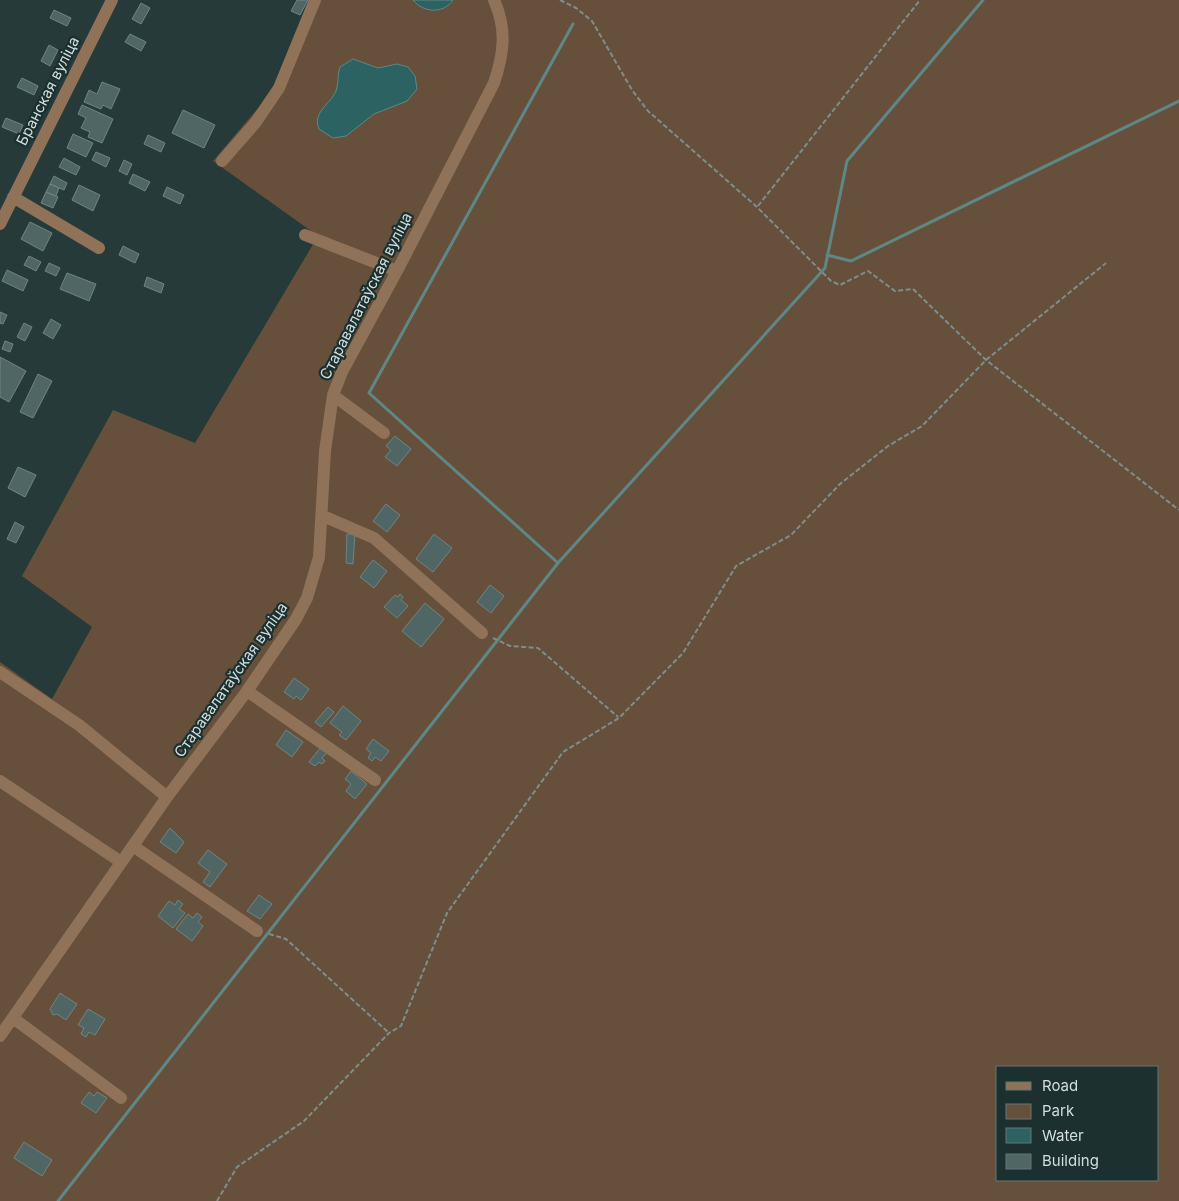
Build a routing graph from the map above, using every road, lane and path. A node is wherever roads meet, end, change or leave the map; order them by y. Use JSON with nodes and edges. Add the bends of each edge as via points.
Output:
{"nodes":[{"id":1,"x":112,"y":0,"type":"edge"},
{"id":2,"x":315,"y":0,"type":"edge"},
{"id":3,"x":494,"y":0,"type":"edge"},
{"id":4,"x":560,"y":0,"type":"edge"},
{"id":5,"x":920,"y":0,"type":"edge"},
{"id":6,"x":222,"y":161,"type":"dead end"},
{"id":7,"x":13,"y":197,"type":"junction"},
{"id":8,"x":757,"y":207,"type":"junction"},
{"id":9,"x":0,"y":223,"type":"edge"},
{"id":10,"x":305,"y":235,"type":"dead end"},
{"id":11,"x":100,"y":248,"type":"dead end"},
{"id":12,"x":1106,"y":263,"type":"dead end"},
{"id":13,"x":397,"y":271,"type":"junction"},
{"id":14,"x":986,"y":360,"type":"junction"},
{"id":15,"x":333,"y":395,"type":"junction"},
{"id":16,"x":384,"y":433,"type":"dead end"},
{"id":17,"x":1179,"y":510,"type":"edge"},
{"id":18,"x":323,"y":516,"type":"junction"},
{"id":19,"x":482,"y":633,"type":"joint"},
{"id":20,"x":0,"y":672,"type":"edge"},
{"id":21,"x":247,"y":691,"type":"junction"},
{"id":22,"x":619,"y":718,"type":"junction"},
{"id":23,"x":375,"y":780,"type":"dead end"},
{"id":24,"x":0,"y":781,"type":"edge"},
{"id":25,"x":167,"y":797,"type":"junction"},
{"id":26,"x":132,"y":846,"type":"junction"},
{"id":27,"x":120,"y":862,"type":"junction"},
{"id":28,"x":256,"y":931,"type":"joint"},
{"id":29,"x":13,"y":1018,"type":"junction"},
{"id":30,"x":389,"y":1033,"type":"junction"},
{"id":31,"x":0,"y":1036,"type":"edge"},
{"id":32,"x":121,"y":1098,"type":"dead end"},
{"id":33,"x":217,"y":1201,"type":"edge"}],
"edges":[{"from":1,"to":7,"type":"street","name":"Бранская вуліца"},
{"from":2,"to":6,"type":"street","via":[[279,88]]},
{"from":3,"to":13,"type":"street","name":"Старавалатаўская вуліца","via":[[504,33],[494,83]]},
{"from":4,"to":8,"type":"path","via":[[592,22],[648,111]]},
{"from":5,"to":8,"type":"path"},
{"from":7,"to":9,"type":"street","name":"Бранская вуліца"},
{"from":7,"to":11,"type":"street"},
{"from":8,"to":14,"type":"path","via":[[831,281],[840,285],[868,271],[895,291],[913,289]]},
{"from":10,"to":13,"type":"street"},
{"from":12,"to":14,"type":"path"},
{"from":13,"to":15,"type":"street","name":"Старавалатаўская вуліца","via":[[342,372]]},
{"from":14,"to":17,"type":"path"},
{"from":14,"to":22,"type":"path","via":[[922,426],[888,446],[840,484],[792,535],[736,566],[683,653]]},
{"from":15,"to":16,"type":"street"},
{"from":15,"to":18,"type":"street","name":"Старавалатаўская вуліца","via":[[325,451]]},
{"from":18,"to":19,"type":"street","via":[[374,538]]},
{"from":18,"to":21,"type":"street","name":"Старавалатаўская вуліца","via":[[319,557],[306,598],[284,639]]},
{"from":19,"to":22,"type":"path","via":[[510,646],[538,648]]},
{"from":20,"to":25,"type":"street","via":[[79,725]]},
{"from":21,"to":23,"type":"street"},
{"from":21,"to":25,"type":"street","name":"Старавалатаўская вуліца"},
{"from":22,"to":30,"type":"path","via":[[563,752],[448,913],[401,1026]]},
{"from":24,"to":27,"type":"street"},
{"from":25,"to":26,"type":"street","name":"Старавалатаўская вуліца"},
{"from":26,"to":27,"type":"street","name":"Старавалатаўская вуліца"},
{"from":26,"to":28,"type":"street"},
{"from":27,"to":29,"type":"street","name":"Старавалатаўская вуліца"},
{"from":28,"to":30,"type":"path","via":[[286,938]]},
{"from":29,"to":31,"type":"street","name":"Старавалатаўская вуліца"},
{"from":29,"to":32,"type":"street"},
{"from":30,"to":33,"type":"path","via":[[304,1121],[237,1167]]}]}
